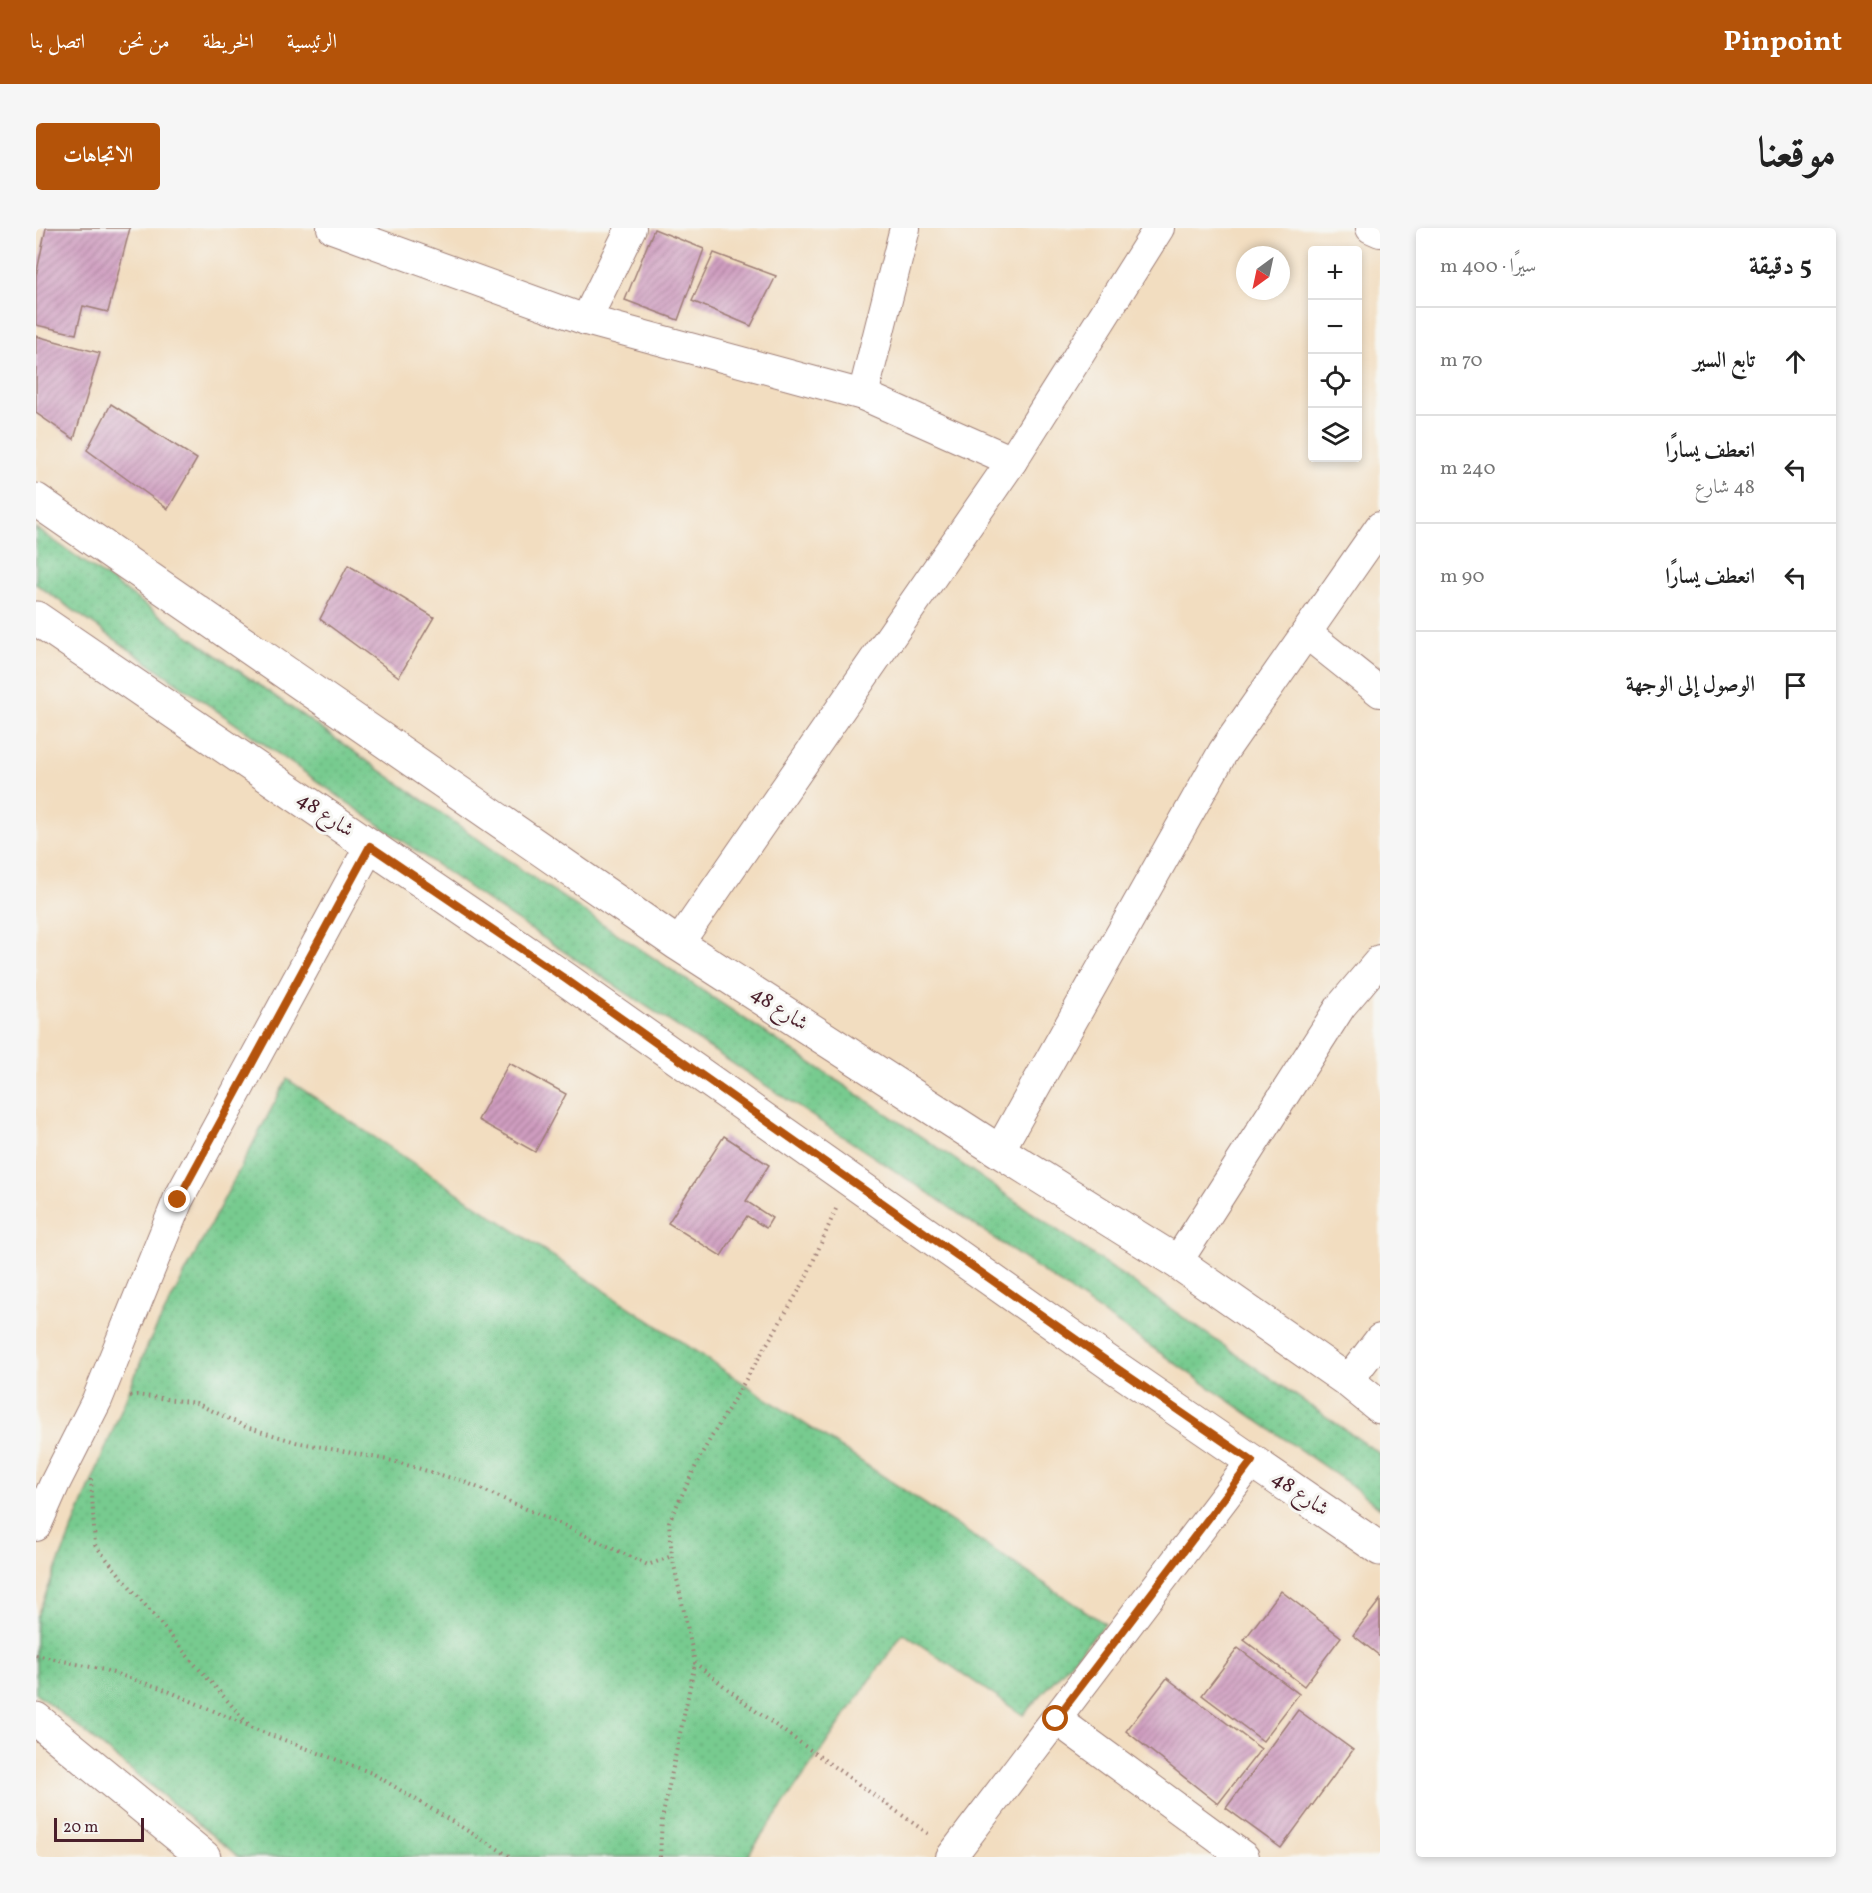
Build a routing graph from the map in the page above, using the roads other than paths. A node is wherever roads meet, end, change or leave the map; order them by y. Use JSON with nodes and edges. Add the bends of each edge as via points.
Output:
{"nodes":[{"id":1,"x":332,"y":228,"type":"edge"},
{"id":2,"x":631,"y":228,"type":"edge"},
{"id":3,"x":905,"y":228,"type":"edge"},
{"id":4,"x":1159,"y":228,"type":"edge"},
{"id":5,"x":1371,"y":228,"type":"edge"},
{"id":6,"x":1380,"y":232,"type":"edge"},
{"id":7,"x":586,"y":320,"type":"junction"},
{"id":8,"x":863,"y":395,"type":"junction"},
{"id":9,"x":1011,"y":461,"type":"junction"},
{"id":10,"x":36,"y":500,"type":"edge"},
{"id":11,"x":1380,"y":527,"type":"edge"},
{"id":12,"x":36,"y":618,"type":"edge"},
{"id":13,"x":1306,"y":633,"type":"junction"},
{"id":14,"x":1380,"y":692,"type":"edge"},
{"id":15,"x":370,"y":846,"type":"junction"},
{"id":16,"x":678,"y":944,"type":"junction"},
{"id":17,"x":1380,"y":960,"type":"edge"},
{"id":18,"x":999,"y":1151,"type":"junction"},
{"id":19,"x":1177,"y":1262,"type":"junction"},
{"id":20,"x":1380,"y":1339,"type":"edge"},
{"id":21,"x":1348,"y":1381,"type":"junction"},
{"id":22,"x":1380,"y":1407,"type":"edge"},
{"id":23,"x":1252,"y":1461,"type":"junction"},
{"id":24,"x":36,"y":1526,"type":"edge"},
{"id":25,"x":1380,"y":1550,"type":"edge"},
{"id":26,"x":36,"y":1719,"type":"edge"},
{"id":27,"x":1056,"y":1719,"type":"junction"},
{"id":28,"x":953,"y":1855,"type":"edge"},
{"id":29,"x":204,"y":1857,"type":"edge"},
{"id":30,"x":1244,"y":1857,"type":"edge"}],
"edges":[{"from":1,"to":7,"type":"street"},
{"from":2,"to":7,"type":"street"},
{"from":3,"to":8,"type":"street"},
{"from":4,"to":9,"type":"street"},
{"from":5,"to":6,"type":"street"},
{"from":7,"to":8,"type":"street"},
{"from":8,"to":9,"type":"street"},
{"from":9,"to":16,"type":"street"},
{"from":10,"to":16,"type":"main road","name":"48 شارع"},
{"from":11,"to":13,"type":"street"},
{"from":12,"to":15,"type":"main road","name":"48 شارع"},
{"from":13,"to":14,"type":"street"},
{"from":13,"to":18,"type":"street","via":[[1223,752]]},
{"from":15,"to":23,"type":"main road","name":"48 شارع"},
{"from":15,"to":24,"type":"street","via":[[178,1200],[97,1400]]},
{"from":16,"to":18,"type":"main road","name":"48 شارع"},
{"from":17,"to":19,"type":"street","via":[[1341,1006]]},
{"from":18,"to":19,"type":"main road","name":"48 شارع"},
{"from":19,"to":21,"type":"main road","name":"48 شارع"},
{"from":20,"to":21,"type":"street"},
{"from":21,"to":22,"type":"main road","name":"48 شارع"},
{"from":23,"to":25,"type":"main road","name":"48 شارع"},
{"from":23,"to":27,"type":"street"},
{"from":26,"to":29,"type":"main road"},
{"from":27,"to":28,"type":"street"},
{"from":27,"to":30,"type":"street"}]}
